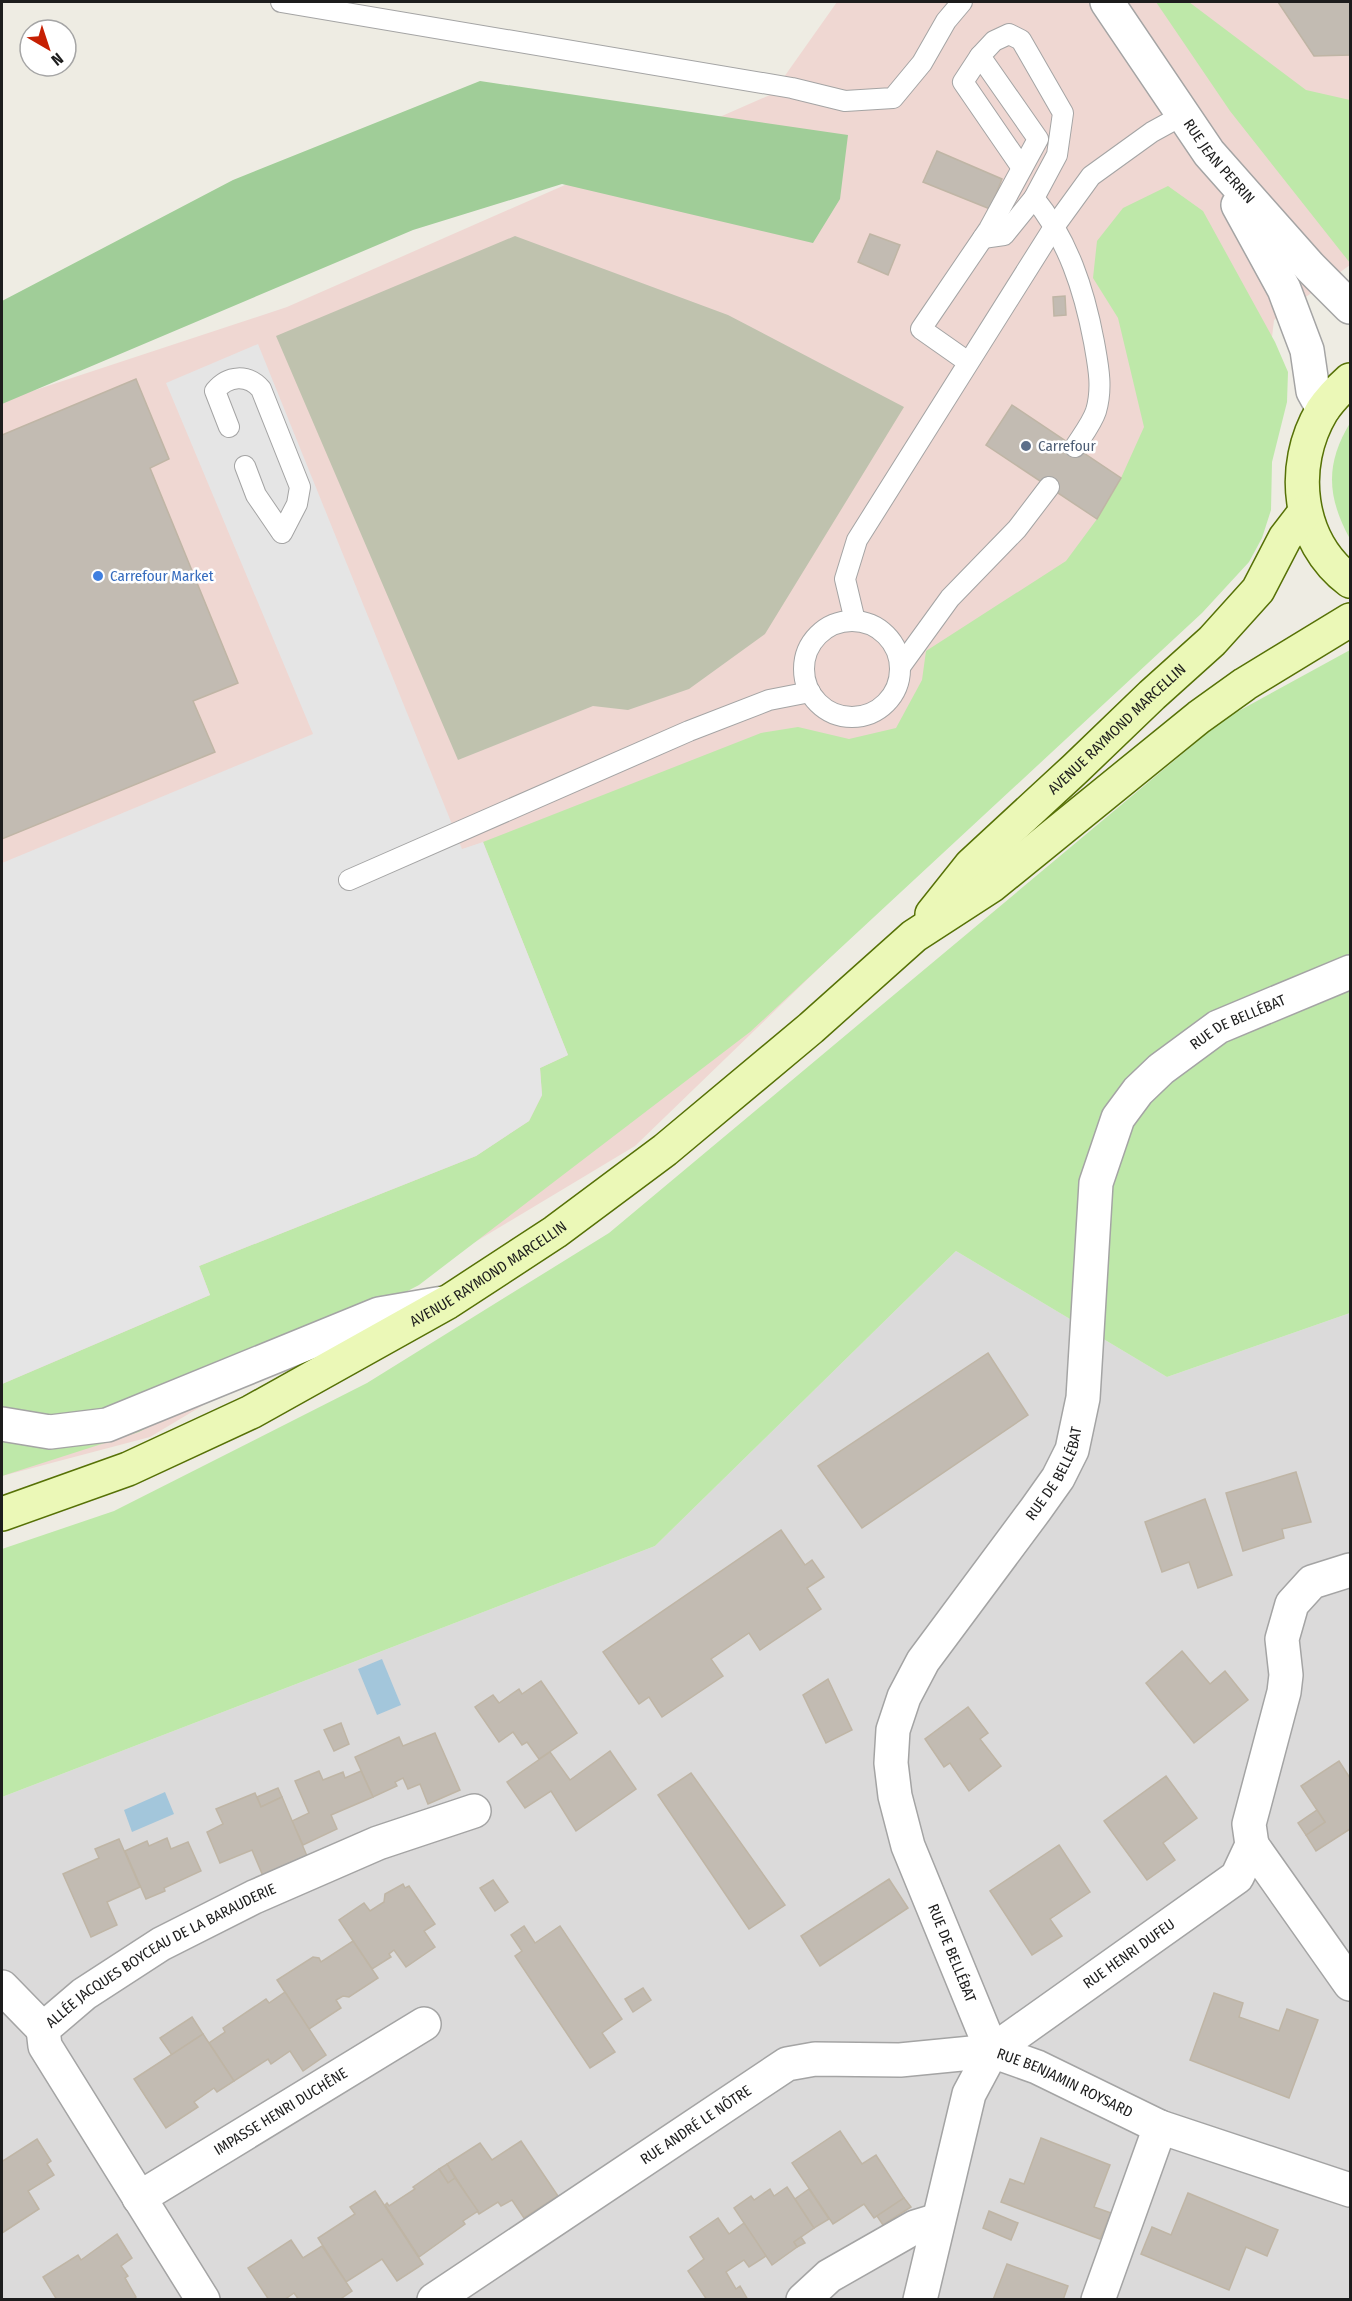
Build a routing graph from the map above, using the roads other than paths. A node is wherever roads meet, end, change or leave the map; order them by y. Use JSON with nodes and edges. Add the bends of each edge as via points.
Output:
{"nodes":[{"id":1,"x":281,"y":2,"type":"edge"},
{"id":2,"x":962,"y":2,"type":"edge"},
{"id":3,"x":1107,"y":2,"type":"edge"},
{"id":4,"x":980,"y":56,"type":"junction"},
{"id":5,"x":1183,"y":115,"type":"junction"},
{"id":6,"x":1209,"y":153,"type":"junction"},
{"id":7,"x":1022,"y":168,"type":"junction"},
{"id":8,"x":1034,"y":198,"type":"junction"},
{"id":9,"x":1054,"y":227,"type":"junction"},
{"id":10,"x":983,"y":238,"type":"junction"},
{"id":11,"x":1350,"y":307,"type":"edge"},
{"id":12,"x":968,"y":362,"type":"junction"},
{"id":13,"x":1350,"y":380,"type":"edge"},
{"id":14,"x":1323,"y":410,"type":"junction"},
{"id":15,"x":229,"y":427,"type":"dead end"},
{"id":16,"x":1075,"y":447,"type":"dead end"},
{"id":17,"x":244,"y":466,"type":"dead end"},
{"id":18,"x":1049,"y":487,"type":"dead end"},
{"id":19,"x":1305,"y":512,"type":"junction"},
{"id":20,"x":1350,"y":581,"type":"edge"},
{"id":21,"x":1350,"y":620,"type":"edge"},
{"id":22,"x":855,"y":621,"type":"junction"},
{"id":23,"x":900,"y":667,"type":"junction"},
{"id":24,"x":810,"y":692,"type":"junction"},
{"id":25,"x":350,"y":880,"type":"dead end"},
{"id":26,"x":914,"y":936,"type":"junction"},
{"id":27,"x":1350,"y":972,"type":"edge"},
{"id":28,"x":448,"y":1302,"type":"junction"},
{"id":29,"x":2,"y":1424,"type":"edge"},
{"id":30,"x":2,"y":1514,"type":"edge"},
{"id":31,"x":1350,"y":1570,"type":"edge"},
{"id":32,"x":474,"y":1811,"type":"dead end"},
{"id":33,"x":1252,"y":1845,"type":"junction"},
{"id":34,"x":1350,"y":1984,"type":"edge"},
{"id":35,"x":2,"y":1987,"type":"edge"},
{"id":36,"x":424,"y":2024,"type":"dead end"},
{"id":37,"x":43,"y":2029,"type":"junction"},
{"id":38,"x":992,"y":2051,"type":"junction"},
{"id":39,"x":1160,"y":2127,"type":"junction"},
{"id":40,"x":1350,"y":2190,"type":"edge"},
{"id":41,"x":139,"y":2198,"type":"junction"},
{"id":42,"x":938,"y":2220,"type":"junction"},
{"id":43,"x":203,"y":2300,"type":"edge"},
{"id":44,"x":434,"y":2300,"type":"edge"},
{"id":45,"x":803,"y":2300,"type":"edge"},
{"id":46,"x":920,"y":2300,"type":"edge"},
{"id":47,"x":1098,"y":2300,"type":"edge"}],
"edges":[{"from":1,"to":2,"type":"lane","via":[[845,100],[893,98],[922,63]]},
{"from":3,"to":5,"type":"street","name":"RUE JEAN PERRIN"},
{"from":4,"to":7,"type":"lane","via":[[1038,139]]},
{"from":4,"to":7,"type":"lane","via":[[963,82]]},
{"from":4,"to":8,"type":"lane","via":[[994,41],[1010,34],[1021,39],[1063,113],[1057,155]]},
{"from":5,"to":6,"type":"street","name":"RUE JEAN PERRIN"},
{"from":5,"to":9,"type":"lane","via":[[1091,176]]},
{"from":6,"to":11,"type":"street","name":"RUE JEAN PERRIN"},
{"from":6,"to":14,"type":"street","via":[[1284,289],[1307,350],[1313,391]]},
{"from":7,"to":10,"type":"lane"},
{"from":8,"to":9,"type":"lane"},
{"from":8,"to":10,"type":"lane","via":[[1004,235]]},
{"from":9,"to":12,"type":"lane"},
{"from":9,"to":16,"type":"lane","via":[[1086,300],[1101,379],[1096,412]]},
{"from":10,"to":12,"type":"lane","via":[[921,328]]},
{"from":12,"to":22,"type":"lane","via":[[857,540],[845,579]]},
{"from":13,"to":14,"type":"main road"},
{"from":14,"to":19,"type":"main road","via":[[1304,459],[1301,485]]},
{"from":15,"to":17,"type":"lane","via":[[215,391],[220,385],[242,377],[253,380],[261,389],[300,487],[297,504],[282,532],[256,495]]},
{"from":18,"to":23,"type":"lane","via":[[1017,529],[950,598]]},
{"from":19,"to":20,"type":"main road","via":[[1326,556]]},
{"from":19,"to":26,"type":"main road","name":"AVENUE RAYMOND MARCELLIN","via":[[1285,538],[1258,590],[1212,641],[971,865]]},
{"from":21,"to":26,"type":"main road","name":"AVENUE RAYMOND MARCELLIN","via":[[1199,717],[991,886]]},
{"from":22,"to":23,"type":"lane","via":[[877,628],[894,645]]},
{"from":22,"to":24,"type":"lane","via":[[838,623],[811,643],[804,676]]},
{"from":23,"to":24,"type":"lane","via":[[898,686],[888,701],[873,712],[856,717],[837,715],[821,706]]},
{"from":24,"to":25,"type":"lane","via":[[769,700],[689,731]]},
{"from":26,"to":28,"type":"main road","name":"AVENUE RAYMOND MARCELLIN","via":[[665,1150],[555,1232]]},
{"from":27,"to":38,"type":"street","name":"RUE DE BELLÉBAT","via":[[1218,1027],[1161,1069],[1118,1118],[1096,1183],[1083,1398],[1072,1450],[1053,1486],[923,1661],[904,1696],[893,1730],[895,1796],[908,1846]]},
{"from":28,"to":29,"type":"street","via":[[379,1314],[107,1425],[50,1432]]},
{"from":28,"to":30,"type":"main road","name":"AVENUE RAYMOND MARCELLIN","via":[[251,1412],[128,1469]]},
{"from":31,"to":33,"type":"street","name":"RUE HENRI DUFEU","via":[[1312,1581],[1292,1604],[1282,1640],[1284,1692],[1249,1824]]},
{"from":32,"to":37,"type":"street","name":"ALLÉE JACQUES BOYCEAU DE LA BARAUDERIE","via":[[378,1843],[254,1897],[172,1939],[84,1994]]},
{"from":33,"to":34,"type":"street"},
{"from":33,"to":38,"type":"street","name":"RUE HENRI DUFEU","via":[[1237,1877]]},
{"from":35,"to":37,"type":"street"},
{"from":36,"to":41,"type":"street","name":"IMPASSE HENRI DUCHÊNE"},
{"from":37,"to":41,"type":"street","name":"ALLÉE JACQUES BOYCEAU DE LA BARAUDERIE","via":[[45,2046]]},
{"from":38,"to":39,"type":"street","name":"RUE BENJAMIN ROYSARD","via":[[1037,2067]]},
{"from":38,"to":42,"type":"street","name":"RUE BENJAMIN ROYSARD","via":[[969,2094]]},
{"from":38,"to":44,"type":"street","name":"RUE ANDRÉ LE NÔTRE","via":[[900,2060],[815,2059],[787,2064]]},
{"from":39,"to":40,"type":"street","name":"RUE BENJAMIN ROYSARD"},
{"from":39,"to":47,"type":"street"},
{"from":41,"to":43,"type":"street","name":"ALLÉE JACQUES BOYCEAU DE LA BARAUDERIE"},
{"from":42,"to":45,"type":"street","via":[[915,2227],[829,2276]]},
{"from":42,"to":46,"type":"street","name":"RUE BENJAMIN ROYSARD"}]}
